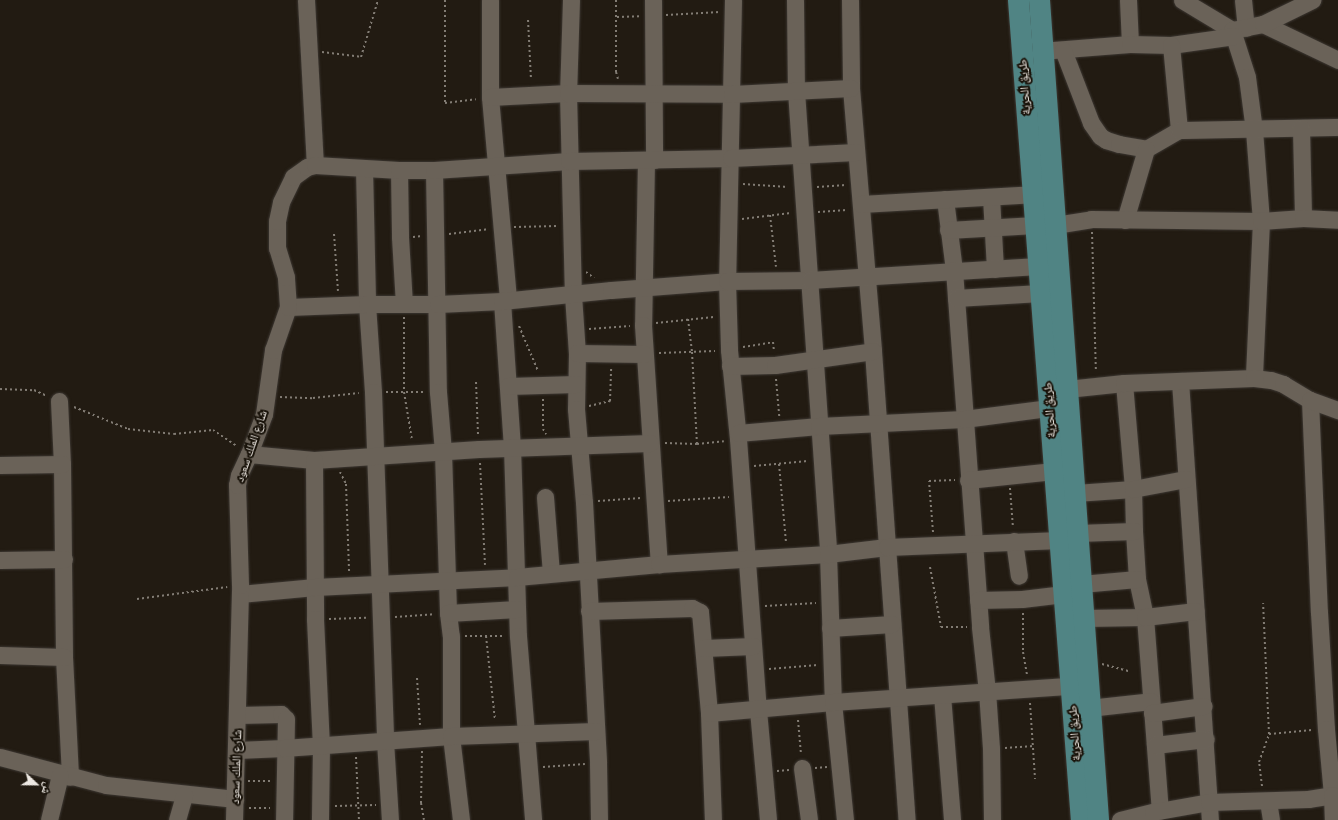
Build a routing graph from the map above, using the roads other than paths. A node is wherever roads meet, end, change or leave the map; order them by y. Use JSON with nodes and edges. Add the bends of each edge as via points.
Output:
{"nodes":[{"id":1,"x":306,"y":0,"type":"edge"},
{"id":2,"x":490,"y":0,"type":"edge"},
{"id":3,"x":571,"y":0,"type":"edge"},
{"id":4,"x":795,"y":0,"type":"edge"},
{"id":5,"x":850,"y":0,"type":"edge"},
{"id":6,"x":1018,"y":0,"type":"edge"},
{"id":7,"x":1039,"y":0,"type":"edge"},
{"id":8,"x":1128,"y":0,"type":"edge"},
{"id":9,"x":1182,"y":0,"type":"edge"},
{"id":10,"x":1244,"y":0,"type":"edge"},
{"id":11,"x":1312,"y":0,"type":"edge"},
{"id":12,"x":733,"y":6,"type":"edge"},
{"id":13,"x":653,"y":8,"type":"edge"},
{"id":14,"x":1263,"y":24,"type":"junction"},
{"id":15,"x":1237,"y":31,"type":"junction"},
{"id":16,"x":1130,"y":44,"type":"junction"},
{"id":17,"x":1171,"y":45,"type":"junction"},
{"id":18,"x":1063,"y":50,"type":"junction"},
{"id":19,"x":1042,"y":51,"type":"junction"},
{"id":20,"x":1338,"y":60,"type":"edge"},
{"id":21,"x":851,"y":88,"type":"junction"},
{"id":22,"x":796,"y":91,"type":"junction"},
{"id":23,"x":568,"y":93,"type":"junction"},
{"id":24,"x":653,"y":93,"type":"junction"},
{"id":25,"x":732,"y":94,"type":"junction"},
{"id":26,"x":490,"y":97,"type":"junction"},
{"id":27,"x":1338,"y":127,"type":"edge"},
{"id":28,"x":1301,"y":128,"type":"junction"},
{"id":29,"x":1179,"y":130,"type":"junction"},
{"id":30,"x":1254,"y":130,"type":"junction"},
{"id":31,"x":1146,"y":149,"type":"junction"},
{"id":32,"x":856,"y":152,"type":"junction"},
{"id":33,"x":801,"y":155,"type":"junction"},
{"id":34,"x":731,"y":158,"type":"junction"},
{"id":35,"x":650,"y":160,"type":"junction"},
{"id":36,"x":569,"y":161,"type":"junction"},
{"id":37,"x":315,"y":165,"type":"junction"},
{"id":38,"x":497,"y":167,"type":"junction"},
{"id":39,"x":364,"y":168,"type":"junction"},
{"id":40,"x":399,"y":170,"type":"junction"},
{"id":41,"x":434,"y":170,"type":"junction"},
{"id":42,"x":1032,"y":194,"type":"junction"},
{"id":43,"x":991,"y":197,"type":"junction"},
{"id":44,"x":945,"y":199,"type":"junction"},
{"id":45,"x":862,"y":206,"type":"junction"},
{"id":46,"x":1303,"y":218,"type":"junction"},
{"id":47,"x":1125,"y":220,"type":"junction"},
{"id":48,"x":1261,"y":220,"type":"junction"},
{"id":49,"x":1338,"y":220,"type":"edge"},
{"id":50,"x":1045,"y":225,"type":"junction"},
{"id":51,"x":993,"y":228,"type":"junction"},
{"id":52,"x":948,"y":230,"type":"junction"},
{"id":53,"x":1038,"y":266,"type":"junction"},
{"id":54,"x":995,"y":269,"type":"junction"},
{"id":55,"x":954,"y":270,"type":"junction"},
{"id":56,"x":867,"y":277,"type":"junction"},
{"id":57,"x":810,"y":280,"type":"junction"},
{"id":58,"x":727,"y":281,"type":"junction"},
{"id":59,"x":644,"y":287,"type":"junction"},
{"id":60,"x":1040,"y":293,"type":"junction"},
{"id":61,"x":573,"y":295,"type":"junction"},
{"id":62,"x":956,"y":298,"type":"junction"},
{"id":63,"x":505,"y":301,"type":"junction"},
{"id":64,"x":367,"y":304,"type":"junction"},
{"id":65,"x":404,"y":304,"type":"junction"},
{"id":66,"x":438,"y":304,"type":"junction"},
{"id":67,"x":288,"y":307,"type":"junction"},
{"id":68,"x":873,"y":351,"type":"junction"},
{"id":69,"x":577,"y":353,"type":"junction"},
{"id":70,"x":644,"y":354,"type":"junction"},
{"id":71,"x":730,"y":358,"type":"junction"},
{"id":72,"x":814,"y":358,"type":"junction"},
{"id":73,"x":1254,"y":378,"type":"junction"},
{"id":74,"x":1180,"y":381,"type":"junction"},
{"id":75,"x":1124,"y":383,"type":"junction"},
{"id":76,"x":576,"y":384,"type":"junction"},
{"id":77,"x":508,"y":386,"type":"junction"},
{"id":78,"x":1067,"y":389,"type":"junction"},
{"id":79,"x":1310,"y":400,"type":"junction"},
{"id":80,"x":59,"y":401,"type":"road end"},
{"id":81,"x":1049,"y":408,"type":"junction"},
{"id":82,"x":1338,"y":410,"type":"edge"},
{"id":83,"x":964,"y":419,"type":"junction"},
{"id":84,"x":878,"y":424,"type":"junction"},
{"id":85,"x":819,"y":426,"type":"junction"},
{"id":86,"x":738,"y":436,"type":"junction"},
{"id":87,"x":650,"y":443,"type":"junction"},
{"id":88,"x":579,"y":444,"type":"junction"},
{"id":89,"x":512,"y":447,"type":"junction"},
{"id":90,"x":443,"y":452,"type":"junction"},
{"id":91,"x":249,"y":454,"type":"junction"},
{"id":92,"x":375,"y":456,"type":"junction"},
{"id":93,"x":314,"y":460,"type":"junction"},
{"id":94,"x":62,"y":464,"type":"junction"},
{"id":95,"x":0,"y":465,"type":"edge"},
{"id":96,"x":1054,"y":471,"type":"junction"},
{"id":97,"x":1186,"y":479,"type":"junction"},
{"id":98,"x":968,"y":480,"type":"junction"},
{"id":99,"x":1133,"y":489,"type":"junction"},
{"id":100,"x":1075,"y":493,"type":"junction"},
{"id":101,"x":545,"y":497,"type":"dead end"},
{"id":102,"x":1134,"y":531,"type":"junction"},
{"id":103,"x":1069,"y":536,"type":"junction"},
{"id":104,"x":1014,"y":541,"type":"junction"},
{"id":105,"x":974,"y":544,"type":"junction"},
{"id":106,"x":888,"y":547,"type":"junction"},
{"id":107,"x":828,"y":554,"type":"junction"},
{"id":108,"x":747,"y":558,"type":"junction"},
{"id":109,"x":64,"y":559,"type":"junction"},
{"id":110,"x":0,"y":560,"type":"edge"},
{"id":111,"x":659,"y":564,"type":"junction"},
{"id":112,"x":586,"y":570,"type":"junction"},
{"id":113,"x":552,"y":573,"type":"junction"},
{"id":114,"x":1019,"y":576,"type":"dead end"},
{"id":115,"x":517,"y":577,"type":"junction"},
{"id":116,"x":1137,"y":578,"type":"junction"},
{"id":117,"x":447,"y":580,"type":"junction"},
{"id":118,"x":380,"y":584,"type":"junction"},
{"id":119,"x":315,"y":587,"type":"junction"},
{"id":120,"x":1072,"y":589,"type":"junction"},
{"id":121,"x":240,"y":590,"type":"junction"},
{"id":122,"x":978,"y":600,"type":"junction"},
{"id":123,"x":517,"y":609,"type":"junction"},
{"id":124,"x":589,"y":611,"type":"junction"},
{"id":125,"x":1196,"y":611,"type":"junction"},
{"id":126,"x":448,"y":613,"type":"junction"},
{"id":127,"x":1084,"y":618,"type":"junction"},
{"id":128,"x":1145,"y":618,"type":"junction"},
{"id":129,"x":892,"y":624,"type":"junction"},
{"id":130,"x":830,"y":628,"type":"junction"},
{"id":131,"x":753,"y":646,"type":"junction"},
{"id":132,"x":704,"y":648,"type":"junction"},
{"id":133,"x":0,"y":655,"type":"edge"},
{"id":134,"x":64,"y":657,"type":"junction"},
{"id":135,"x":1070,"y":686,"type":"junction"},
{"id":136,"x":987,"y":691,"type":"junction"},
{"id":137,"x":942,"y":695,"type":"junction"},
{"id":138,"x":899,"y":698,"type":"junction"},
{"id":139,"x":833,"y":702,"type":"junction"},
{"id":140,"x":1204,"y":706,"type":"junction"},
{"id":141,"x":1152,"y":707,"type":"junction"},
{"id":142,"x":1089,"y":708,"type":"junction"},
{"id":143,"x":758,"y":710,"type":"junction"},
{"id":144,"x":709,"y":713,"type":"junction"},
{"id":145,"x":238,"y":715,"type":"junction"},
{"id":146,"x":596,"y":731,"type":"junction"},
{"id":147,"x":526,"y":734,"type":"junction"},
{"id":148,"x":451,"y":736,"type":"junction"},
{"id":149,"x":1206,"y":740,"type":"junction"},
{"id":150,"x":385,"y":741,"type":"junction"},
{"id":151,"x":1155,"y":745,"type":"junction"},
{"id":152,"x":321,"y":746,"type":"junction"},
{"id":153,"x":284,"y":748,"type":"junction"},
{"id":154,"x":237,"y":750,"type":"junction"},
{"id":155,"x":0,"y":757,"type":"edge"},
{"id":156,"x":802,"y":768,"type":"road end"},
{"id":157,"x":65,"y":776,"type":"junction"},
{"id":158,"x":184,"y":794,"type":"junction"},
{"id":159,"x":1335,"y":795,"type":"edge"},
{"id":160,"x":1267,"y":801,"type":"junction"},
{"id":161,"x":1208,"y":802,"type":"junction"},
{"id":162,"x":235,"y":809,"type":"edge"},
{"id":163,"x":284,"y":814,"type":"edge"},
{"id":164,"x":320,"y":814,"type":"edge"},
{"id":165,"x":1155,"y":814,"type":"edge"},
{"id":166,"x":49,"y":820,"type":"edge"},
{"id":167,"x":177,"y":820,"type":"edge"},
{"id":168,"x":390,"y":820,"type":"edge"},
{"id":169,"x":461,"y":820,"type":"edge"},
{"id":170,"x":533,"y":820,"type":"edge"},
{"id":171,"x":599,"y":820,"type":"edge"},
{"id":172,"x":712,"y":820,"type":"edge"},
{"id":173,"x":768,"y":820,"type":"edge"},
{"id":174,"x":809,"y":820,"type":"edge"},
{"id":175,"x":845,"y":820,"type":"edge"},
{"id":176,"x":907,"y":820,"type":"edge"},
{"id":177,"x":952,"y":820,"type":"edge"},
{"id":178,"x":992,"y":820,"type":"edge"},
{"id":179,"x":1081,"y":820,"type":"edge"},
{"id":180,"x":1098,"y":820,"type":"edge"},
{"id":181,"x":1120,"y":820,"type":"edge"},
{"id":182,"x":1210,"y":820,"type":"edge"},
{"id":183,"x":1271,"y":820,"type":"edge"},
{"id":184,"x":1332,"y":820,"type":"edge"}],
"edges":[{"from":1,"to":37,"type":"street"},
{"from":2,"to":26,"type":"street"},
{"from":3,"to":23,"type":"street"},
{"from":4,"to":22,"type":"street"},
{"from":5,"to":21,"type":"street"},
{"from":6,"to":42,"type":"main road","name":"طريق الحرية"},
{"from":7,"to":19,"type":"main road","name":"طريق الحرية"},
{"from":8,"to":16,"type":"street"},
{"from":9,"to":15,"type":"street"},
{"from":10,"to":15,"type":"street"},
{"from":11,"to":14,"type":"street"},
{"from":12,"to":25,"type":"street"},
{"from":13,"to":24,"type":"street"},
{"from":14,"to":15,"type":"street"},
{"from":14,"to":20,"type":"street"},
{"from":15,"to":17,"type":"street"},
{"from":15,"to":30,"type":"street","via":[[1247,77]]},
{"from":16,"to":17,"type":"street"},
{"from":16,"to":18,"type":"street"},
{"from":17,"to":29,"type":"street"},
{"from":18,"to":19,"type":"street"},
{"from":18,"to":31,"type":"street","via":[[1094,129],[1106,140]]},
{"from":19,"to":50,"type":"main road","name":"طريق الحرية"},
{"from":21,"to":22,"type":"street"},
{"from":21,"to":32,"type":"street"},
{"from":22,"to":25,"type":"street"},
{"from":22,"to":33,"type":"street"},
{"from":23,"to":24,"type":"street"},
{"from":23,"to":26,"type":"street"},
{"from":23,"to":36,"type":"street"},
{"from":24,"to":25,"type":"street"},
{"from":24,"to":35,"type":"street"},
{"from":25,"to":34,"type":"street"},
{"from":26,"to":38,"type":"street"},
{"from":27,"to":28,"type":"street"},
{"from":28,"to":30,"type":"street"},
{"from":28,"to":46,"type":"street"},
{"from":29,"to":30,"type":"street"},
{"from":29,"to":31,"type":"street"},
{"from":30,"to":48,"type":"street"},
{"from":31,"to":47,"type":"street"},
{"from":32,"to":33,"type":"street"},
{"from":32,"to":45,"type":"street"},
{"from":33,"to":34,"type":"street"},
{"from":33,"to":57,"type":"street"},
{"from":34,"to":35,"type":"street"},
{"from":34,"to":58,"type":"street"},
{"from":35,"to":36,"type":"street"},
{"from":35,"to":59,"type":"street"},
{"from":36,"to":38,"type":"street"},
{"from":36,"to":61,"type":"street"},
{"from":37,"to":39,"type":"street"},
{"from":37,"to":67,"type":"street","name":"شارع الملك سعود","via":[[303,169],[294,176],[281,202],[277,221],[277,248],[286,277]]},
{"from":38,"to":41,"type":"street"},
{"from":38,"to":63,"type":"street"},
{"from":39,"to":40,"type":"street"},
{"from":39,"to":64,"type":"street"},
{"from":40,"to":41,"type":"street"},
{"from":40,"to":65,"type":"street"},
{"from":41,"to":66,"type":"street"},
{"from":42,"to":43,"type":"street"},
{"from":42,"to":50,"type":"main road","name":"طريق الحرية"},
{"from":43,"to":44,"type":"street"},
{"from":43,"to":51,"type":"street"},
{"from":44,"to":45,"type":"street"},
{"from":44,"to":52,"type":"street"},
{"from":45,"to":56,"type":"street"},
{"from":46,"to":48,"type":"street"},
{"from":46,"to":49,"type":"street"},
{"from":47,"to":48,"type":"street"},
{"from":47,"to":50,"type":"street","via":[[1091,219]]},
{"from":48,"to":73,"type":"street"},
{"from":50,"to":51,"type":"street"},
{"from":50,"to":53,"type":"main road","name":"طريق الحرية"},
{"from":50,"to":78,"type":"main road","name":"طريق الحرية"},
{"from":51,"to":52,"type":"street"},
{"from":51,"to":54,"type":"street"},
{"from":52,"to":55,"type":"street"},
{"from":53,"to":54,"type":"street"},
{"from":53,"to":60,"type":"main road","name":"طريق الحرية"},
{"from":54,"to":55,"type":"street"},
{"from":55,"to":56,"type":"street"},
{"from":55,"to":62,"type":"street"},
{"from":56,"to":57,"type":"street"},
{"from":56,"to":68,"type":"street"},
{"from":57,"to":58,"type":"street"},
{"from":57,"to":72,"type":"street"},
{"from":58,"to":59,"type":"street"},
{"from":58,"to":71,"type":"street"},
{"from":59,"to":61,"type":"street"},
{"from":59,"to":70,"type":"street"},
{"from":60,"to":62,"type":"street"},
{"from":60,"to":81,"type":"main road","name":"طريق الحرية"},
{"from":61,"to":63,"type":"street"},
{"from":61,"to":69,"type":"street"},
{"from":62,"to":83,"type":"street"},
{"from":63,"to":66,"type":"street"},
{"from":63,"to":77,"type":"street"},
{"from":64,"to":65,"type":"street"},
{"from":64,"to":67,"type":"street"},
{"from":64,"to":92,"type":"street"},
{"from":65,"to":66,"type":"street"},
{"from":66,"to":90,"type":"street","via":[[438,392]]},
{"from":67,"to":91,"type":"street","name":"شارع الملك سعود","via":[[273,350],[267,396],[260,426]]},
{"from":68,"to":72,"type":"street"},
{"from":68,"to":84,"type":"street"},
{"from":69,"to":70,"type":"street"},
{"from":69,"to":76,"type":"street"},
{"from":70,"to":87,"type":"street"},
{"from":71,"to":72,"type":"street","via":[[775,365]]},
{"from":71,"to":86,"type":"street"},
{"from":72,"to":85,"type":"street"},
{"from":73,"to":74,"type":"street"},
{"from":73,"to":79,"type":"street","via":[[1283,384]]},
{"from":74,"to":75,"type":"street"},
{"from":74,"to":97,"type":"street"},
{"from":75,"to":78,"type":"street"},
{"from":75,"to":99,"type":"street"},
{"from":76,"to":77,"type":"street"},
{"from":76,"to":88,"type":"street"},
{"from":77,"to":89,"type":"street"},
{"from":78,"to":100,"type":"main road","name":"طريق الحرية"},
{"from":79,"to":82,"type":"street"},
{"from":79,"to":159,"type":"street","via":[[1318,612],[1326,729]]},
{"from":80,"to":94,"type":"street"},
{"from":81,"to":83,"type":"street"},
{"from":81,"to":96,"type":"main road","name":"طريق الحرية"},
{"from":83,"to":84,"type":"street"},
{"from":83,"to":98,"type":"street"},
{"from":84,"to":85,"type":"street"},
{"from":84,"to":106,"type":"street"},
{"from":85,"to":86,"type":"street"},
{"from":85,"to":107,"type":"street"},
{"from":86,"to":108,"type":"street"},
{"from":87,"to":88,"type":"street"},
{"from":87,"to":111,"type":"street"},
{"from":88,"to":89,"type":"street"},
{"from":88,"to":112,"type":"street"},
{"from":89,"to":90,"type":"street"},
{"from":89,"to":115,"type":"street"},
{"from":90,"to":92,"type":"street"},
{"from":90,"to":117,"type":"street"},
{"from":91,"to":93,"type":"street"},
{"from":91,"to":121,"type":"street","name":"شارع الملك سعود","via":[[237,485]]},
{"from":92,"to":93,"type":"street"},
{"from":92,"to":118,"type":"street"},
{"from":93,"to":119,"type":"street"},
{"from":94,"to":95,"type":"street"},
{"from":94,"to":109,"type":"street"},
{"from":96,"to":98,"type":"street"},
{"from":96,"to":103,"type":"main road","name":"طريق الحرية"},
{"from":97,"to":99,"type":"street"},
{"from":97,"to":125,"type":"street"},
{"from":98,"to":105,"type":"street"},
{"from":99,"to":100,"type":"street"},
{"from":99,"to":102,"type":"street"},
{"from":100,"to":103,"type":"main road","name":"طريق الحرية"},
{"from":101,"to":113,"type":"street"},
{"from":102,"to":103,"type":"street"},
{"from":102,"to":116,"type":"street"},
{"from":103,"to":104,"type":"street"},
{"from":103,"to":120,"type":"main road","name":"طريق الحرية"},
{"from":104,"to":105,"type":"street"},
{"from":104,"to":114,"type":"street"},
{"from":105,"to":106,"type":"street"},
{"from":105,"to":122,"type":"street"},
{"from":106,"to":107,"type":"street"},
{"from":106,"to":129,"type":"street"},
{"from":107,"to":108,"type":"street"},
{"from":107,"to":130,"type":"street"},
{"from":108,"to":111,"type":"street"},
{"from":108,"to":131,"type":"street"},
{"from":109,"to":110,"type":"street"},
{"from":109,"to":134,"type":"street"},
{"from":111,"to":112,"type":"street"},
{"from":112,"to":113,"type":"street"},
{"from":112,"to":124,"type":"street"},
{"from":113,"to":115,"type":"street"},
{"from":115,"to":117,"type":"street"},
{"from":115,"to":123,"type":"street"},
{"from":116,"to":120,"type":"street"},
{"from":116,"to":128,"type":"street"},
{"from":117,"to":118,"type":"street"},
{"from":117,"to":126,"type":"street"},
{"from":118,"to":119,"type":"street"},
{"from":118,"to":150,"type":"street"},
{"from":119,"to":121,"type":"street"},
{"from":119,"to":152,"type":"street"},
{"from":120,"to":122,"type":"street","via":[[1022,599]]},
{"from":120,"to":127,"type":"main road","name":"طريق الحرية"},
{"from":120,"to":135,"type":"main road","name":"طريق الحرية"},
{"from":121,"to":145,"type":"street","name":"شارع الملك سعود"},
{"from":122,"to":136,"type":"street"},
{"from":123,"to":126,"type":"street"},
{"from":123,"to":147,"type":"street"},
{"from":124,"to":132,"type":"street","via":[[694,608],[701,614]]},
{"from":124,"to":146,"type":"street"},
{"from":125,"to":128,"type":"street"},
{"from":125,"to":140,"type":"street"},
{"from":126,"to":148,"type":"street","via":[[451,636]]},
{"from":127,"to":128,"type":"street"},
{"from":127,"to":142,"type":"main road","name":"طريق الحرية"},
{"from":128,"to":141,"type":"street"},
{"from":129,"to":130,"type":"street"},
{"from":129,"to":138,"type":"street"},
{"from":130,"to":139,"type":"street"},
{"from":131,"to":132,"type":"street"},
{"from":131,"to":143,"type":"street"},
{"from":132,"to":144,"type":"street"},
{"from":133,"to":134,"type":"street"},
{"from":134,"to":157,"type":"street"},
{"from":135,"to":136,"type":"street"},
{"from":135,"to":179,"type":"main road","name":"طريق الحرية"},
{"from":136,"to":137,"type":"street"},
{"from":136,"to":178,"type":"street"},
{"from":137,"to":138,"type":"street"},
{"from":137,"to":177,"type":"street"},
{"from":138,"to":139,"type":"street"},
{"from":138,"to":176,"type":"street"},
{"from":139,"to":143,"type":"street"},
{"from":139,"to":175,"type":"street"},
{"from":140,"to":141,"type":"street"},
{"from":140,"to":149,"type":"street"},
{"from":141,"to":142,"type":"street"},
{"from":141,"to":151,"type":"street"},
{"from":142,"to":180,"type":"main road","name":"طريق الحرية"},
{"from":143,"to":144,"type":"street"},
{"from":143,"to":173,"type":"street"},
{"from":144,"to":172,"type":"street"},
{"from":145,"to":153,"type":"street","via":[[284,716]]},
{"from":145,"to":154,"type":"street","name":"شارع الملك سعود"},
{"from":146,"to":147,"type":"street"},
{"from":146,"to":171,"type":"street"},
{"from":147,"to":148,"type":"street"},
{"from":147,"to":170,"type":"street"},
{"from":148,"to":150,"type":"street"},
{"from":148,"to":169,"type":"street"},
{"from":149,"to":151,"type":"street"},
{"from":149,"to":161,"type":"street"},
{"from":150,"to":152,"type":"street"},
{"from":150,"to":168,"type":"street"},
{"from":151,"to":165,"type":"street"},
{"from":152,"to":153,"type":"street"},
{"from":152,"to":164,"type":"street"},
{"from":153,"to":154,"type":"street"},
{"from":153,"to":163,"type":"street"},
{"from":154,"to":162,"type":"street","name":"شارع الملك سعود"},
{"from":155,"to":157,"type":"street"},
{"from":156,"to":174,"type":"street"},
{"from":157,"to":158,"type":"street","via":[[106,785]]},
{"from":157,"to":166,"type":"street"},
{"from":158,"to":162,"type":"street"},
{"from":158,"to":167,"type":"street"},
{"from":159,"to":160,"type":"street"},
{"from":159,"to":184,"type":"street"},
{"from":160,"to":161,"type":"street"},
{"from":160,"to":183,"type":"street"},
{"from":161,"to":165,"type":"street"},
{"from":161,"to":182,"type":"street"},
{"from":165,"to":181,"type":"street"}]}
